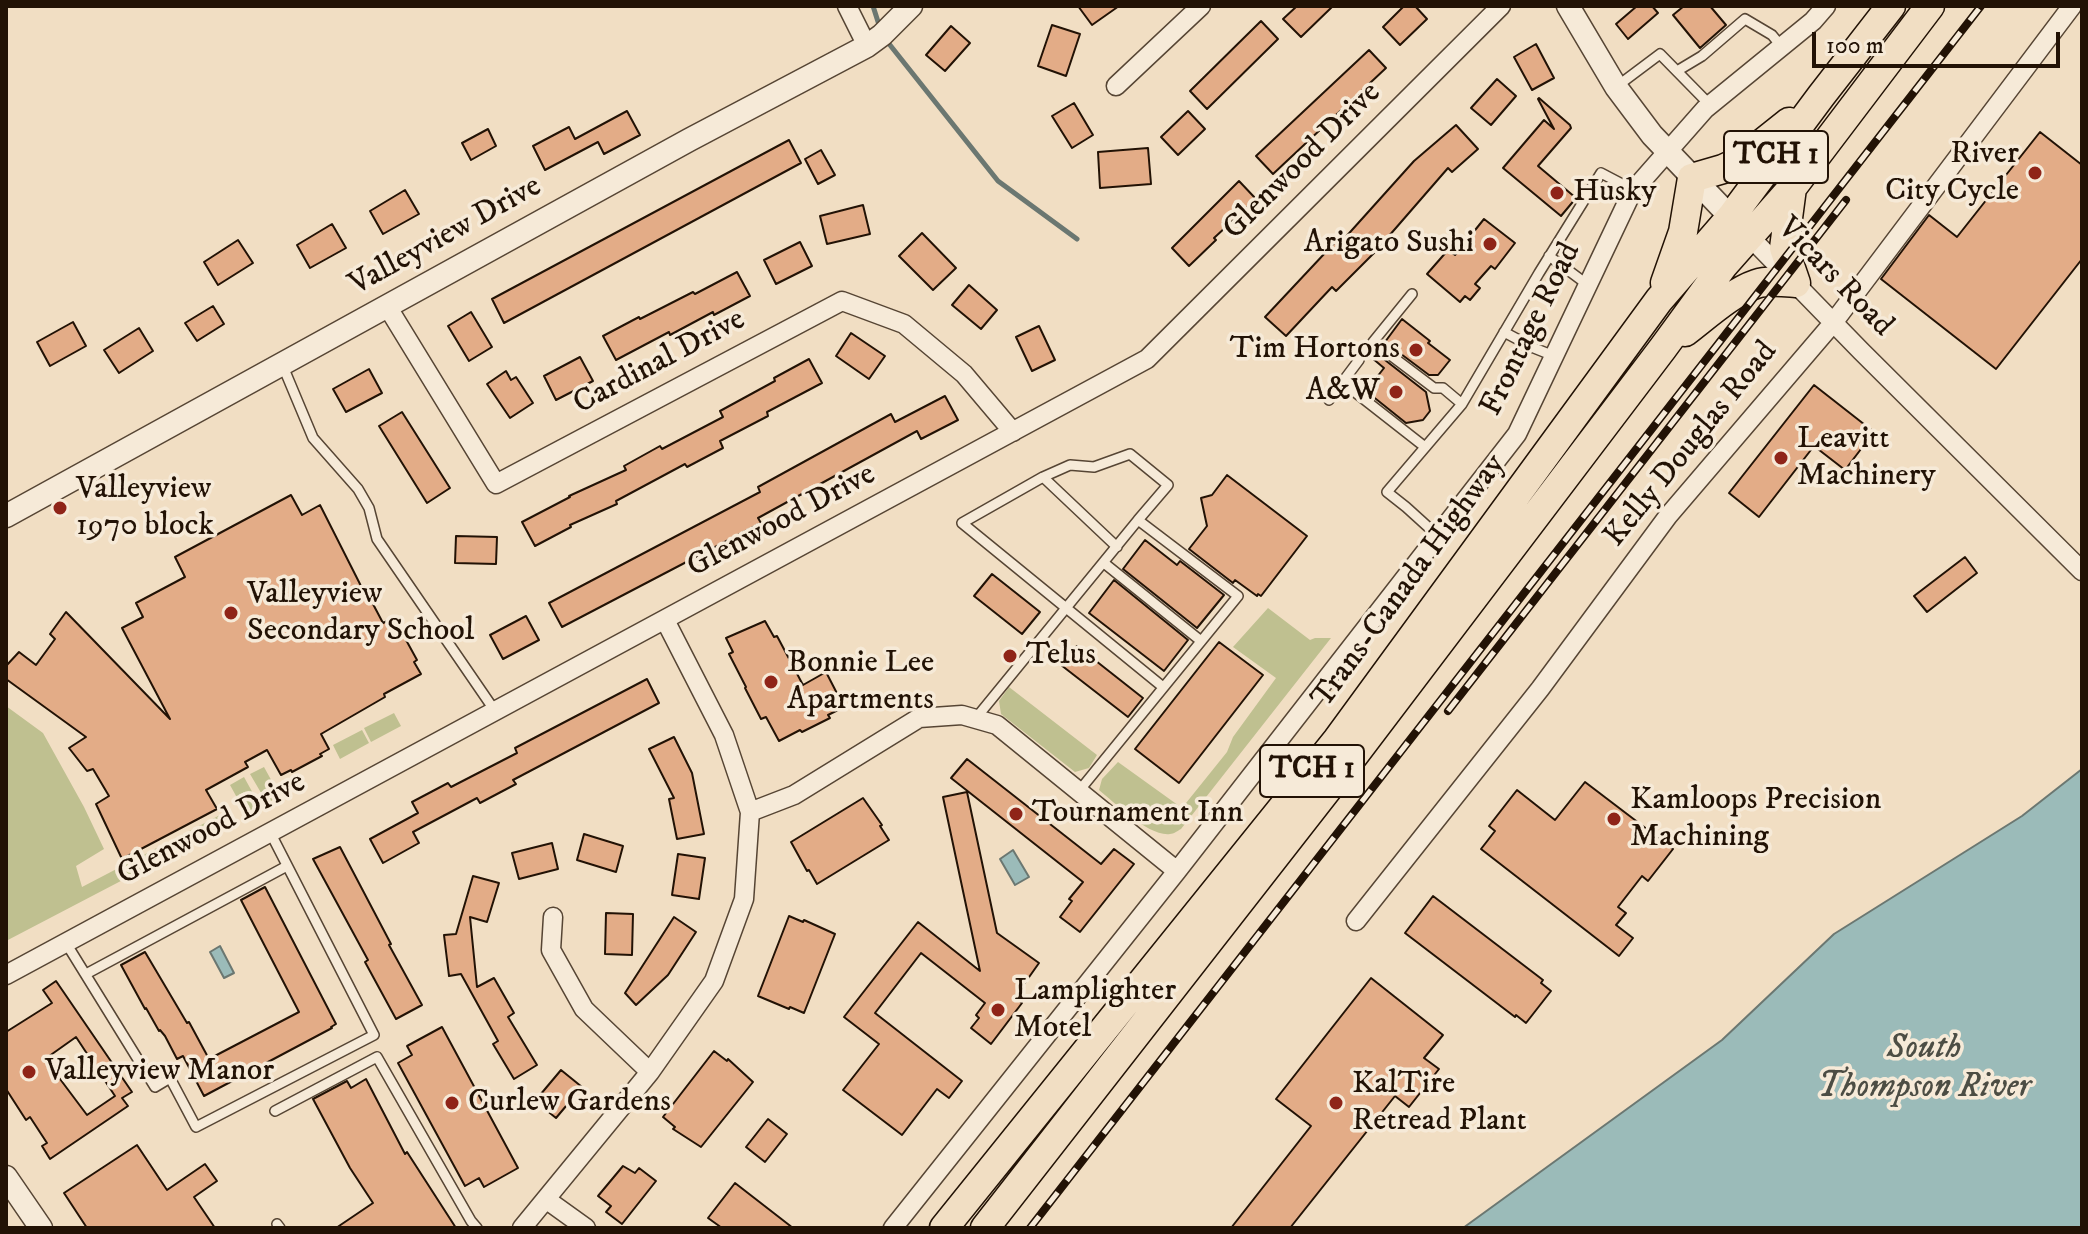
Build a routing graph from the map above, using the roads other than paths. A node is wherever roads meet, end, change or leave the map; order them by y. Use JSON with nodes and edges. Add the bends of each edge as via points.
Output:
{"nodes":[{"id":1,"x":847,"y":6,"type":"edge"},
{"id":2,"x":911,"y":6,"type":"edge"},
{"id":3,"x":1201,"y":6,"type":"edge"},
{"id":4,"x":1501,"y":6,"type":"edge"},
{"id":5,"x":1568,"y":6,"type":"edge"},
{"id":6,"x":1826,"y":6,"type":"edge"},
{"id":7,"x":1891,"y":6,"type":"edge"},
{"id":8,"x":1930,"y":6,"type":"edge"},
{"id":9,"x":2072,"y":6,"type":"edge"},
{"id":10,"x":867,"y":46,"type":"junction"},
{"id":11,"x":1781,"y":46,"type":"junction"},
{"id":12,"x":1677,"y":71,"type":"junction"},
{"id":13,"x":1116,"y":86,"type":"dead end"},
{"id":14,"x":1616,"y":87,"type":"junction"},
{"id":15,"x":1821,"y":96,"type":"junction"},
{"id":16,"x":1710,"y":105,"type":"junction"},
{"id":17,"x":1668,"y":152,"type":"junction"},
{"id":18,"x":1692,"y":178,"type":"junction"},
{"id":19,"x":1792,"y":188,"type":"junction"},
{"id":20,"x":1632,"y":192,"type":"junction"},
{"id":21,"x":1740,"y":227,"type":"junction"},
{"id":22,"x":1549,"y":256,"type":"junction"},
{"id":23,"x":1796,"y":283,"type":"junction"},
{"id":24,"x":1588,"y":285,"type":"junction"},
{"id":25,"x":1412,"y":294,"type":"dead end"},
{"id":26,"x":1659,"y":300,"type":"junction"},
{"id":27,"x":387,"y":306,"type":"junction"},
{"id":28,"x":1833,"y":323,"type":"junction"},
{"id":29,"x":1504,"y":332,"type":"junction"},
{"id":30,"x":1663,"y":348,"type":"junction"},
{"id":31,"x":1554,"y":356,"type":"junction"},
{"id":32,"x":1359,"y":360,"type":"dead end"},
{"id":33,"x":282,"y":364,"type":"junction"},
{"id":34,"x":1342,"y":382,"type":"junction"},
{"id":35,"x":1329,"y":400,"type":"dead end"},
{"id":36,"x":1462,"y":404,"type":"junction"},
{"id":37,"x":1013,"y":432,"type":"junction"},
{"id":38,"x":1425,"y":447,"type":"junction"},
{"id":39,"x":1043,"y":477,"type":"junction"},
{"id":40,"x":6,"y":516,"type":"edge"},
{"id":41,"x":1138,"y":520,"type":"junction"},
{"id":42,"x":1438,"y":536,"type":"junction"},
{"id":43,"x":1117,"y":547,"type":"junction"},
{"id":44,"x":1104,"y":563,"type":"junction"},
{"id":45,"x":2082,"y":571,"type":"edge"},
{"id":46,"x":1065,"y":609,"type":"junction"},
{"id":47,"x":665,"y":620,"type":"junction"},
{"id":48,"x":1201,"y":641,"type":"junction"},
{"id":49,"x":1163,"y":687,"type":"junction"},
{"id":50,"x":495,"y":711,"type":"junction"},
{"id":51,"x":976,"y":718,"type":"junction"},
{"id":52,"x":1079,"y":791,"type":"junction"},
{"id":53,"x":750,"y":812,"type":"junction"},
{"id":54,"x":270,"y":832,"type":"junction"},
{"id":55,"x":287,"y":866,"type":"junction"},
{"id":56,"x":1177,"y":871,"type":"junction"},
{"id":57,"x":553,"y":917,"type":"dead end"},
{"id":58,"x":1356,"y":921,"type":"dead end"},
{"id":59,"x":66,"y":943,"type":"junction"},
{"id":60,"x":86,"y":974,"type":"junction"},
{"id":61,"x":6,"y":975,"type":"edge"},
{"id":62,"x":650,"y":1072,"type":"junction"},
{"id":63,"x":275,"y":1111,"type":"dead end"},
{"id":64,"x":9,"y":1189,"type":"edge"},
{"id":65,"x":547,"y":1200,"type":"junction"},
{"id":66,"x":41,"y":1228,"type":"edge"},
{"id":67,"x":477,"y":1228,"type":"edge"},
{"id":68,"x":522,"y":1228,"type":"edge"},
{"id":69,"x":586,"y":1228,"type":"edge"},
{"id":70,"x":893,"y":1228,"type":"edge"},
{"id":71,"x":944,"y":1228,"type":"edge"},
{"id":72,"x":985,"y":1228,"type":"edge"}],
"edges":[{"from":1,"to":10,"type":"street"},
{"from":2,"to":10,"type":"street","name":"Valleyview Drive"},
{"from":3,"to":13,"type":"street"},
{"from":4,"to":37,"type":"street","name":"Glenwood Drive","via":[[1147,359]]},
{"from":5,"to":14,"type":"street","name":"Vicars Road"},
{"from":6,"to":11,"type":"street","name":"Frontage Road"},
{"from":7,"to":15,"type":"highway","name":"Trans-Canada Highway","number":"TCH 1"},
{"from":8,"to":19,"type":"highway","name":"Trans-Canada Highway","number":"TCH 1"},
{"from":9,"to":28,"type":"street","name":"Kelly Douglas Road"},
{"from":10,"to":27,"type":"street","name":"Valleyview Drive"},
{"from":11,"to":12,"type":"lane","via":[[1745,19]]},
{"from":11,"to":16,"type":"street","name":"Frontage Road"},
{"from":12,"to":14,"type":"lane","via":[[1660,54]]},
{"from":12,"to":16,"type":"lane"},
{"from":14,"to":17,"type":"street","name":"Vicars Road"},
{"from":15,"to":18,"type":"highway","via":[[1740,161]]},
{"from":15,"to":21,"type":"highway","name":"Trans-Canada Highway","number":"TCH 1"},
{"from":16,"to":17,"type":"street","name":"Frontage Road"},
{"from":17,"to":18,"type":"street","name":"Vicars Road"},
{"from":17,"to":20,"type":"street","name":"Frontage Road"},
{"from":18,"to":21,"type":"street","name":"Vicars Road"},
{"from":18,"to":26,"type":"highway","via":[[1683,232]]},
{"from":19,"to":21,"type":"highway","name":"Trans-Canada Highway","number":"TCH 1"},
{"from":19,"to":23,"type":"highway","via":[[1784,248]]},
{"from":20,"to":22,"type":"lane","via":[[1601,173]]},
{"from":20,"to":24,"type":"street","name":"Frontage Road"},
{"from":21,"to":23,"type":"street","name":"Vicars Road"},
{"from":21,"to":26,"type":"highway","name":"Trans-Canada Highway","number":"TCH 1"},
{"from":21,"to":30,"type":"highway","name":"Trans-Canada Highway","number":"TCH 1","via":[[1723,266]]},
{"from":22,"to":24,"type":"lane"},
{"from":22,"to":29,"type":"lane"},
{"from":23,"to":28,"type":"street","name":"Vicars Road"},
{"from":23,"to":30,"type":"highway","via":[[1746,289]]},
{"from":24,"to":31,"type":"street","name":"Frontage Road"},
{"from":25,"to":36,"type":"lane","via":[[1373,342]]},
{"from":26,"to":71,"type":"highway","name":"Trans-Canada Highway","number":"TCH 1","via":[[1337,740]]},
{"from":27,"to":33,"type":"street","name":"Valleyview Drive"},
{"from":27,"to":37,"type":"street","name":"Cardinal Drive","via":[[496,484],[842,301],[904,324],[964,374]]},
{"from":28,"to":45,"type":"street","name":"Vicars Road"},
{"from":28,"to":58,"type":"street","name":"Kelly Douglas Road","via":[[1668,516],[1540,689]]},
{"from":29,"to":31,"type":"lane"},
{"from":29,"to":36,"type":"lane"},
{"from":30,"to":72,"type":"highway","name":"Trans-Canada Highway","number":"TCH 1","via":[[1346,767]]},
{"from":31,"to":42,"type":"street","name":"Frontage Road","via":[[1517,434]]},
{"from":32,"to":34,"type":"lane"},
{"from":33,"to":40,"type":"street","name":"Valleyview Drive"},
{"from":33,"to":50,"type":"lane","via":[[313,438],[358,489],[377,539]]},
{"from":34,"to":35,"type":"lane"},
{"from":34,"to":38,"type":"lane"},
{"from":36,"to":38,"type":"lane"},
{"from":37,"to":47,"type":"street","name":"Glenwood Drive"},
{"from":38,"to":42,"type":"lane","via":[[1387,492]]},
{"from":39,"to":41,"type":"lane","via":[[1070,465],[1094,467],[1130,454],[1168,485]]},
{"from":39,"to":43,"type":"lane"},
{"from":39,"to":46,"type":"lane","via":[[962,523]]},
{"from":41,"to":43,"type":"lane"},
{"from":41,"to":48,"type":"lane","via":[[1238,596]]},
{"from":42,"to":56,"type":"street","name":"Frontage Road"},
{"from":43,"to":44,"type":"lane"},
{"from":44,"to":46,"type":"lane"},
{"from":44,"to":48,"type":"lane"},
{"from":46,"to":49,"type":"lane"},
{"from":46,"to":51,"type":"lane"},
{"from":47,"to":50,"type":"street","name":"Glenwood Drive"},
{"from":47,"to":53,"type":"street","via":[[724,735]]},
{"from":48,"to":49,"type":"lane"},
{"from":49,"to":52,"type":"lane"},
{"from":50,"to":54,"type":"street","name":"Glenwood Drive"},
{"from":51,"to":52,"type":"street","via":[[997,725]]},
{"from":51,"to":53,"type":"street","via":[[919,718],[794,795]]},
{"from":52,"to":56,"type":"street"},
{"from":53,"to":62,"type":"street","via":[[744,899],[714,981]]},
{"from":54,"to":55,"type":"lane"},
{"from":54,"to":59,"type":"street","name":"Glenwood Drive"},
{"from":55,"to":60,"type":"lane"},
{"from":55,"to":60,"type":"lane","via":[[374,1035],[196,1127],[170,1078],[155,1087]]},
{"from":56,"to":70,"type":"street","name":"Frontage Road"},
{"from":57,"to":62,"type":"street","via":[[551,950],[584,1009]]},
{"from":59,"to":60,"type":"lane"},
{"from":59,"to":61,"type":"street","name":"Glenwood Drive"},
{"from":62,"to":65,"type":"street"},
{"from":63,"to":67,"type":"lane","via":[[377,1057]]},
{"from":64,"to":66,"type":"street"},
{"from":65,"to":68,"type":"street"},
{"from":65,"to":69,"type":"street"}]}
